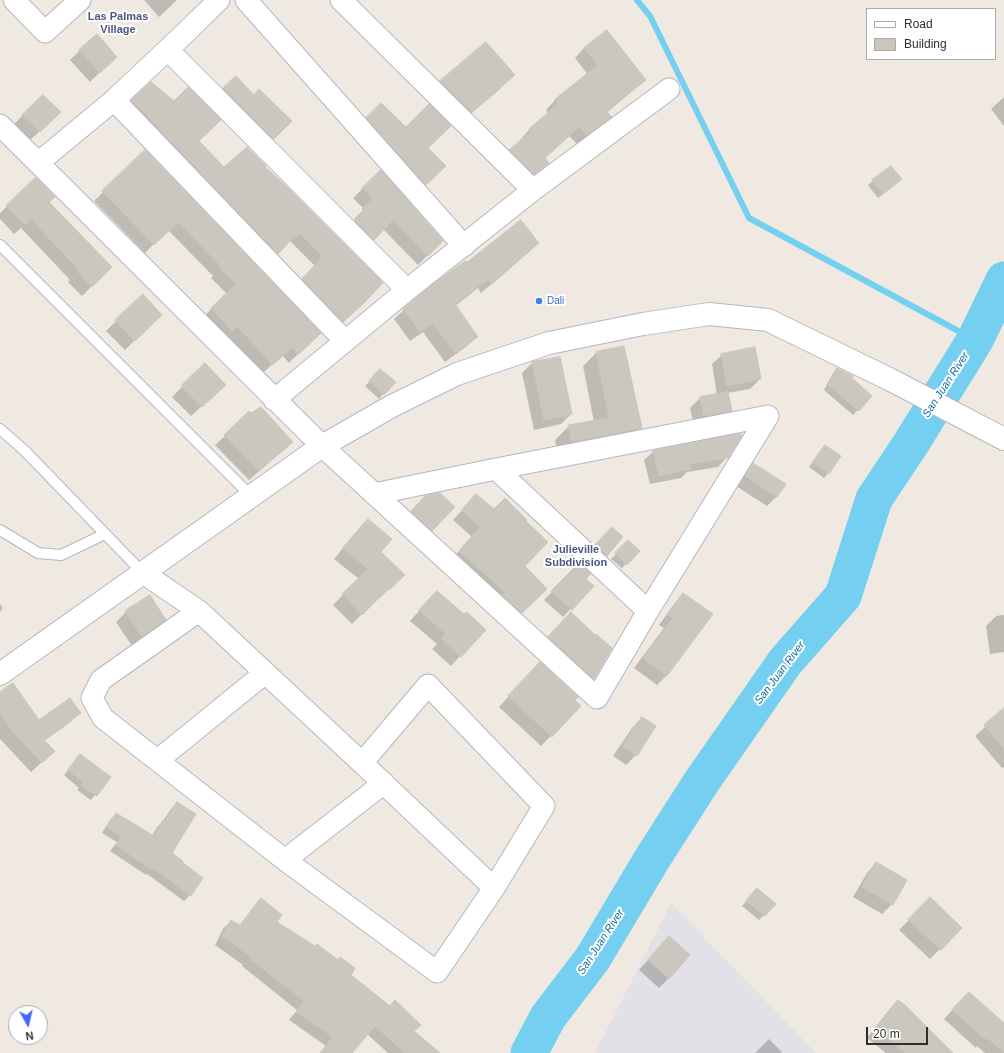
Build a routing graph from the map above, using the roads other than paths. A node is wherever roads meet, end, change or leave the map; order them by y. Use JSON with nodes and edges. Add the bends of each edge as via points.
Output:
{"nodes":[{"id":1,"x":14,"y":0,"type":"edge"},
{"id":2,"x":80,"y":0,"type":"edge"},
{"id":3,"x":219,"y":0,"type":"edge"},
{"id":4,"x":246,"y":0,"type":"edge"},
{"id":5,"x":341,"y":0,"type":"edge"},
{"id":6,"x":168,"y":50,"type":"junction"},
{"id":7,"x":669,"y":89,"type":"dead end"},
{"id":8,"x":114,"y":100,"type":"junction"},
{"id":9,"x":0,"y":125,"type":"edge"},
{"id":10,"x":38,"y":163,"type":"junction"},
{"id":11,"x":533,"y":190,"type":"junction"},
{"id":12,"x":0,"y":245,"type":"edge"},
{"id":13,"x":464,"y":246,"type":"junction"},
{"id":14,"x":407,"y":290,"type":"junction"},
{"id":15,"x":345,"y":341,"type":"junction"},
{"id":16,"x":274,"y":400,"type":"junction"},
{"id":17,"x":0,"y":429,"type":"edge"},
{"id":18,"x":1004,"y":439,"type":"edge"},
{"id":19,"x":322,"y":446,"type":"junction"},
{"id":20,"x":496,"y":469,"type":"junction"},
{"id":21,"x":374,"y":494,"type":"junction"},
{"id":22,"x":251,"y":496,"type":"junction"},
{"id":23,"x":0,"y":530,"type":"edge"},
{"id":24,"x":105,"y":534,"type":"junction"},
{"id":25,"x":143,"y":573,"type":"junction"},
{"id":26,"x":199,"y":611,"type":"junction"},
{"id":27,"x":648,"y":611,"type":"junction"},
{"id":28,"x":265,"y":673,"type":"junction"},
{"id":29,"x":0,"y":674,"type":"edge"},
{"id":30,"x":158,"y":760,"type":"junction"},
{"id":31,"x":362,"y":763,"type":"junction"},
{"id":32,"x":384,"y":783,"type":"junction"},
{"id":33,"x":285,"y":860,"type":"junction"},
{"id":34,"x":494,"y":888,"type":"junction"}],
"edges":[{"from":1,"to":2,"type":"street","via":[[45,32]]},
{"from":3,"to":6,"type":"street"},
{"from":4,"to":13,"type":"street"},
{"from":5,"to":11,"type":"street"},
{"from":6,"to":8,"type":"street"},
{"from":6,"to":14,"type":"street"},
{"from":7,"to":11,"type":"street"},
{"from":8,"to":10,"type":"street"},
{"from":8,"to":15,"type":"street"},
{"from":9,"to":10,"type":"street"},
{"from":10,"to":16,"type":"street"},
{"from":11,"to":13,"type":"street"},
{"from":12,"to":22,"type":"lane"},
{"from":13,"to":14,"type":"street"},
{"from":14,"to":15,"type":"street"},
{"from":15,"to":16,"type":"street"},
{"from":16,"to":19,"type":"street"},
{"from":17,"to":24,"type":"lane","via":[[26,451]]},
{"from":18,"to":19,"type":"main road","via":[[768,320],[709,314],[643,324],[550,343],[457,374],[392,406]]},
{"from":19,"to":21,"type":"street"},
{"from":19,"to":22,"type":"main road"},
{"from":20,"to":21,"type":"street"},
{"from":20,"to":27,"type":"street"},
{"from":20,"to":27,"type":"street","via":[[768,416]]},
{"from":21,"to":27,"type":"street","via":[[597,698]]},
{"from":22,"to":25,"type":"main road"},
{"from":23,"to":24,"type":"lane","via":[[38,553],[60,555]]},
{"from":24,"to":25,"type":"lane"},
{"from":25,"to":26,"type":"street"},
{"from":25,"to":29,"type":"main road"},
{"from":26,"to":28,"type":"street"},
{"from":26,"to":30,"type":"street","via":[[101,680],[92,698],[104,718]]},
{"from":28,"to":30,"type":"street"},
{"from":28,"to":31,"type":"street"},
{"from":30,"to":33,"type":"street"},
{"from":31,"to":32,"type":"street"},
{"from":31,"to":34,"type":"street","via":[[428,685],[544,806]]},
{"from":32,"to":33,"type":"street"},
{"from":32,"to":34,"type":"street"},
{"from":33,"to":34,"type":"street","via":[[437,972]]}]}
